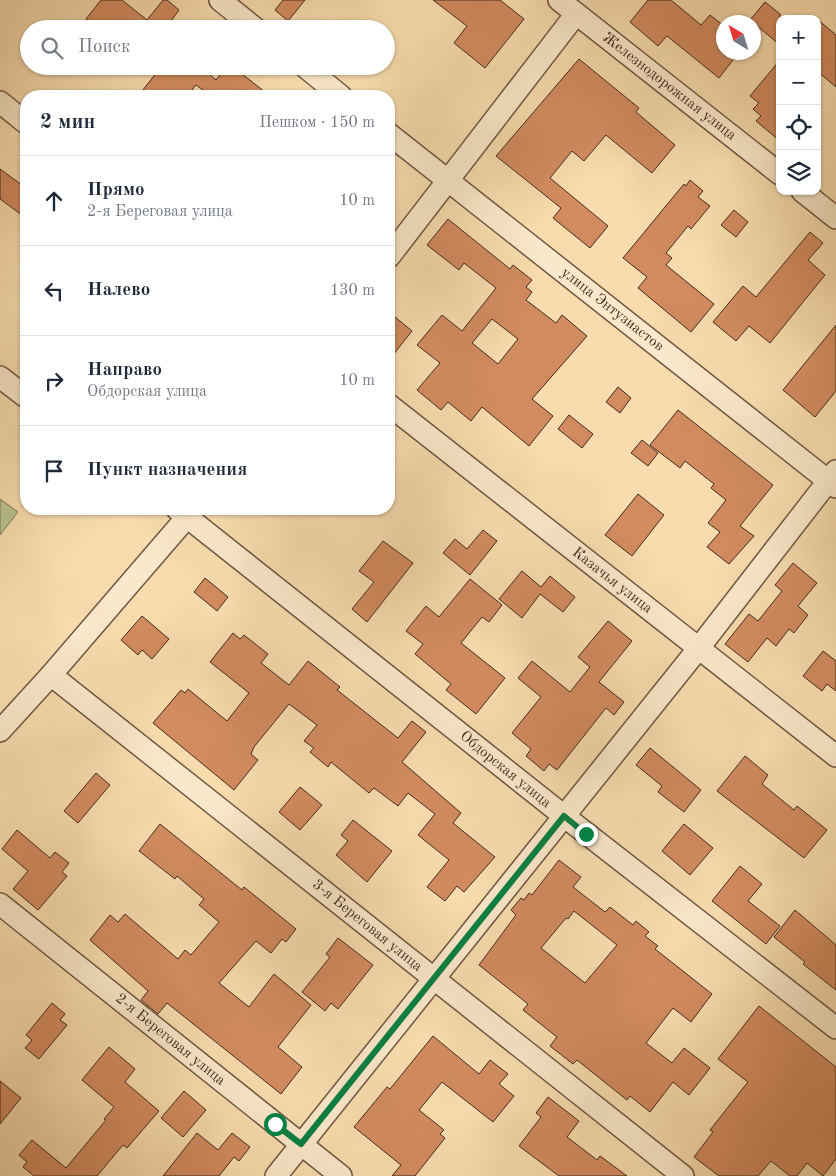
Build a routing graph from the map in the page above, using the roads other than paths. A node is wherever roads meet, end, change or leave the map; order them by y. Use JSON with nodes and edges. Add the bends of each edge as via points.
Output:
{"nodes":[{"id":1,"x":220,"y":0,"type":"edge"},
{"id":2,"x":559,"y":0,"type":"edge"},
{"id":3,"x":576,"y":14,"type":"junction"},
{"id":4,"x":245,"y":20,"type":"edge"},
{"id":5,"x":315,"y":75,"type":"edge"},
{"id":6,"x":334,"y":90,"type":"edge"},
{"id":7,"x":0,"y":102,"type":"edge"},
{"id":8,"x":20,"y":118,"type":"edge"},
{"id":9,"x":395,"y":139,"type":"edge"},
{"id":10,"x":776,"y":171,"type":"edge"},
{"id":11,"x":446,"y":180,"type":"junction"},
{"id":12,"x":807,"y":195,"type":"edge"},
{"id":13,"x":836,"y":218,"type":"edge"},
{"id":14,"x":395,"y":249,"type":"edge"},
{"id":15,"x":0,"y":377,"type":"edge"},
{"id":16,"x":20,"y":392,"type":"edge"},
{"id":17,"x":395,"y":410,"type":"edge"},
{"id":18,"x":833,"y":479,"type":"edge"},
{"id":19,"x":184,"y":515,"type":"edge"},
{"id":20,"x":190,"y":515,"type":"edge"},
{"id":21,"x":698,"y":649,"type":"junction"},
{"id":22,"x":52,"y":675,"type":"junction"},
{"id":23,"x":0,"y":731,"type":"edge"},
{"id":24,"x":836,"y":756,"type":"edge"},
{"id":25,"x":564,"y":816,"type":"junction"},
{"id":26,"x":0,"y":904,"type":"edge"},
{"id":27,"x":432,"y":979,"type":"junction"},
{"id":28,"x":836,"y":1028,"type":"edge"},
{"id":29,"x":301,"y":1144,"type":"junction"},
{"id":30,"x":276,"y":1176,"type":"edge"},
{"id":31,"x":341,"y":1176,"type":"edge"},
{"id":32,"x":683,"y":1176,"type":"edge"}],
"edges":[{"from":1,"to":4,"type":"street"},
{"from":2,"to":3,"type":"street","name":"Железнодорожная улица"},
{"from":3,"to":10,"type":"street","name":"Железнодорожная улица"},
{"from":3,"to":11,"type":"street"},
{"from":5,"to":6,"type":"street"},
{"from":7,"to":8,"type":"street"},
{"from":9,"to":11,"type":"street","name":"улица Энтузиастов"},
{"from":11,"to":14,"type":"street"},
{"from":11,"to":18,"type":"street","name":"улица Энтузиастов"},
{"from":12,"to":13,"type":"street"},
{"from":15,"to":16,"type":"street"},
{"from":17,"to":21,"type":"street","name":"Казачья улица"},
{"from":18,"to":21,"type":"street"},
{"from":19,"to":22,"type":"street"},
{"from":20,"to":25,"type":"street","name":"Обдорская улица"},
{"from":21,"to":24,"type":"street","name":"Казачья улица"},
{"from":21,"to":25,"type":"street"},
{"from":22,"to":23,"type":"street"},
{"from":22,"to":27,"type":"street","name":"3-я Береговая улица"},
{"from":25,"to":27,"type":"street"},
{"from":25,"to":28,"type":"street","name":"Обдорская улица"},
{"from":26,"to":29,"type":"street","name":"2-я Береговая улица"},
{"from":27,"to":29,"type":"street"},
{"from":27,"to":32,"type":"street","name":"3-я Береговая улица"},
{"from":29,"to":30,"type":"street"},
{"from":29,"to":31,"type":"street","name":"2-я Береговая улица"}]}
